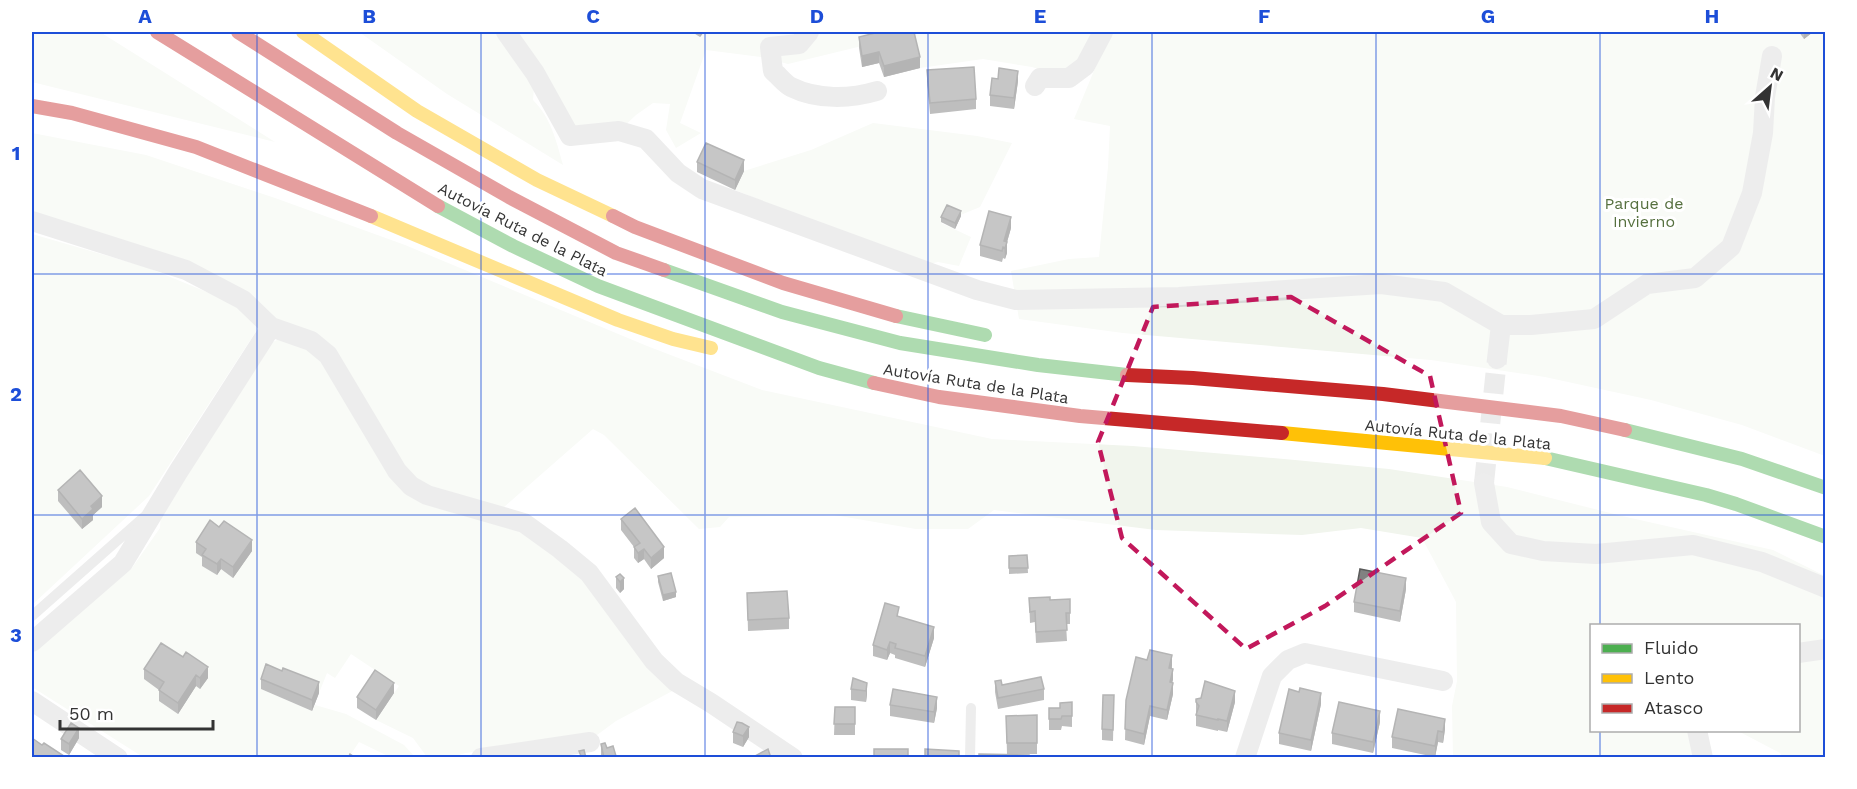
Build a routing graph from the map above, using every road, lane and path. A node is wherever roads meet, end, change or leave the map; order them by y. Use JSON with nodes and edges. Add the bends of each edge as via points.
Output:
{"nodes":[{"id":1,"x":157,"y":32,"type":"edge"},
{"id":2,"x":238,"y":32,"type":"edge"},
{"id":3,"x":303,"y":32,"type":"edge"},
{"id":4,"x":506,"y":32,"type":"edge"},
{"id":5,"x":809,"y":32,"type":"edge"},
{"id":6,"x":1103,"y":32,"type":"edge"},
{"id":7,"x":1772,"y":56,"type":"dead end"},
{"id":8,"x":1035,"y":86,"type":"dead end"},
{"id":9,"x":877,"y":91,"type":"dead end"},
{"id":10,"x":32,"y":106,"type":"edge"},
{"id":11,"x":435,"y":106,"type":"dead end"},
{"id":12,"x":537,"y":180,"type":"junction"},
{"id":13,"x":32,"y":221,"type":"edge"},
{"id":14,"x":1501,"y":325,"type":"junction"},
{"id":15,"x":271,"y":327,"type":"junction"},
{"id":16,"x":997,"y":338,"type":"dead end"},
{"id":17,"x":726,"y":351,"type":"dead end"},
{"id":18,"x":748,"y":356,"type":"dead end"},
{"id":19,"x":1089,"y":357,"type":"dead end"},
{"id":20,"x":1497,"y":359,"type":"tunnel mouth"},
{"id":21,"x":819,"y":368,"type":"junction"},
{"id":22,"x":1193,"y":378,"type":"junction"},
{"id":23,"x":1484,"y":483,"type":"tunnel mouth"},
{"id":24,"x":1826,"y":488,"type":"edge"},
{"id":25,"x":160,"y":503,"type":"junction"},
{"id":26,"x":1826,"y":537,"type":"edge"},
{"id":27,"x":1826,"y":588,"type":"edge"},
{"id":28,"x":32,"y":616,"type":"edge"},
{"id":29,"x":32,"y":642,"type":"edge"},
{"id":30,"x":1826,"y":649,"type":"edge"},
{"id":31,"x":1800,"y":652,"type":"edge"},
{"id":32,"x":1443,"y":681,"type":"dead end"},
{"id":33,"x":32,"y":701,"type":"edge"},
{"id":34,"x":971,"y":708,"type":"dead end"},
{"id":35,"x":1696,"y":732,"type":"edge"},
{"id":36,"x":590,"y":742,"type":"dead end"},
{"id":37,"x":118,"y":758,"type":"edge"},
{"id":38,"x":481,"y":758,"type":"edge"},
{"id":39,"x":793,"y":758,"type":"edge"},
{"id":40,"x":970,"y":758,"type":"edge"},
{"id":41,"x":1245,"y":758,"type":"edge"},
{"id":42,"x":1703,"y":758,"type":"edge"}],
"edges":[{"from":1,"to":21,"type":"highway","name":"Autovía Ruta de la Plata","via":[[426,199],[513,246],[598,286]]},
{"from":2,"to":22,"type":"highway","name":"Autovía Ruta de la Plata","via":[[397,133],[509,198],[616,253],[782,312],[900,343],[1038,365]]},
{"from":3,"to":12,"type":"highway","via":[[417,111]]},
{"from":4,"to":14,"type":"street","via":[[535,73],[570,136],[619,131],[646,139],[678,173],[702,189],[977,291],[1016,300],[1179,297],[1381,284],[1444,292]]},
{"from":5,"to":9,"type":"street","via":[[799,44],[771,47],[773,71],[790,87],[840,98]]},
{"from":6,"to":8,"type":"street","via":[[1085,66],[1069,78],[1040,78]]},
{"from":7,"to":14,"type":"street","via":[[1752,193],[1731,247],[1695,278],[1647,284],[1594,319]]},
{"from":10,"to":17,"type":"highway","via":[[196,147],[618,320],[673,339]]},
{"from":11,"to":12,"type":"highway"},
{"from":12,"to":16,"type":"highway","via":[[635,227],[783,283],[905,319]]},
{"from":13,"to":15,"type":"street","via":[[186,270],[243,300]]},
{"from":14,"to":20,"type":"street"},
{"from":15,"to":25,"type":"street"},
{"from":15,"to":39,"type":"street","via":[[311,341],[328,355],[397,471],[411,486],[427,495],[524,523],[589,573],[654,661],[676,682]]},
{"from":18,"to":21,"type":"highway"},
{"from":19,"to":22,"type":"highway"},
{"from":21,"to":26,"type":"highway","name":"Autovía Ruta de la Plata","via":[[939,397],[1080,416],[1549,458],[1706,495]]},
{"from":22,"to":24,"type":"highway","name":"Autovía Ruta de la Plata","via":[[1383,394],[1561,416],[1734,456]]},
{"from":23,"to":27,"type":"street","via":[[1491,522],[1511,544],[1543,551],[1596,554],[1693,545],[1762,562]]},
{"from":25,"to":28,"type":"lane"},
{"from":25,"to":29,"type":"street","via":[[123,563]]},
{"from":30,"to":31,"type":"street"},
{"from":32,"to":41,"type":"street","via":[[1305,653],[1288,660],[1272,676]]},
{"from":33,"to":37,"type":"street"},
{"from":34,"to":40,"type":"lane"},
{"from":35,"to":42,"type":"street"},
{"from":36,"to":38,"type":"street"}]}
